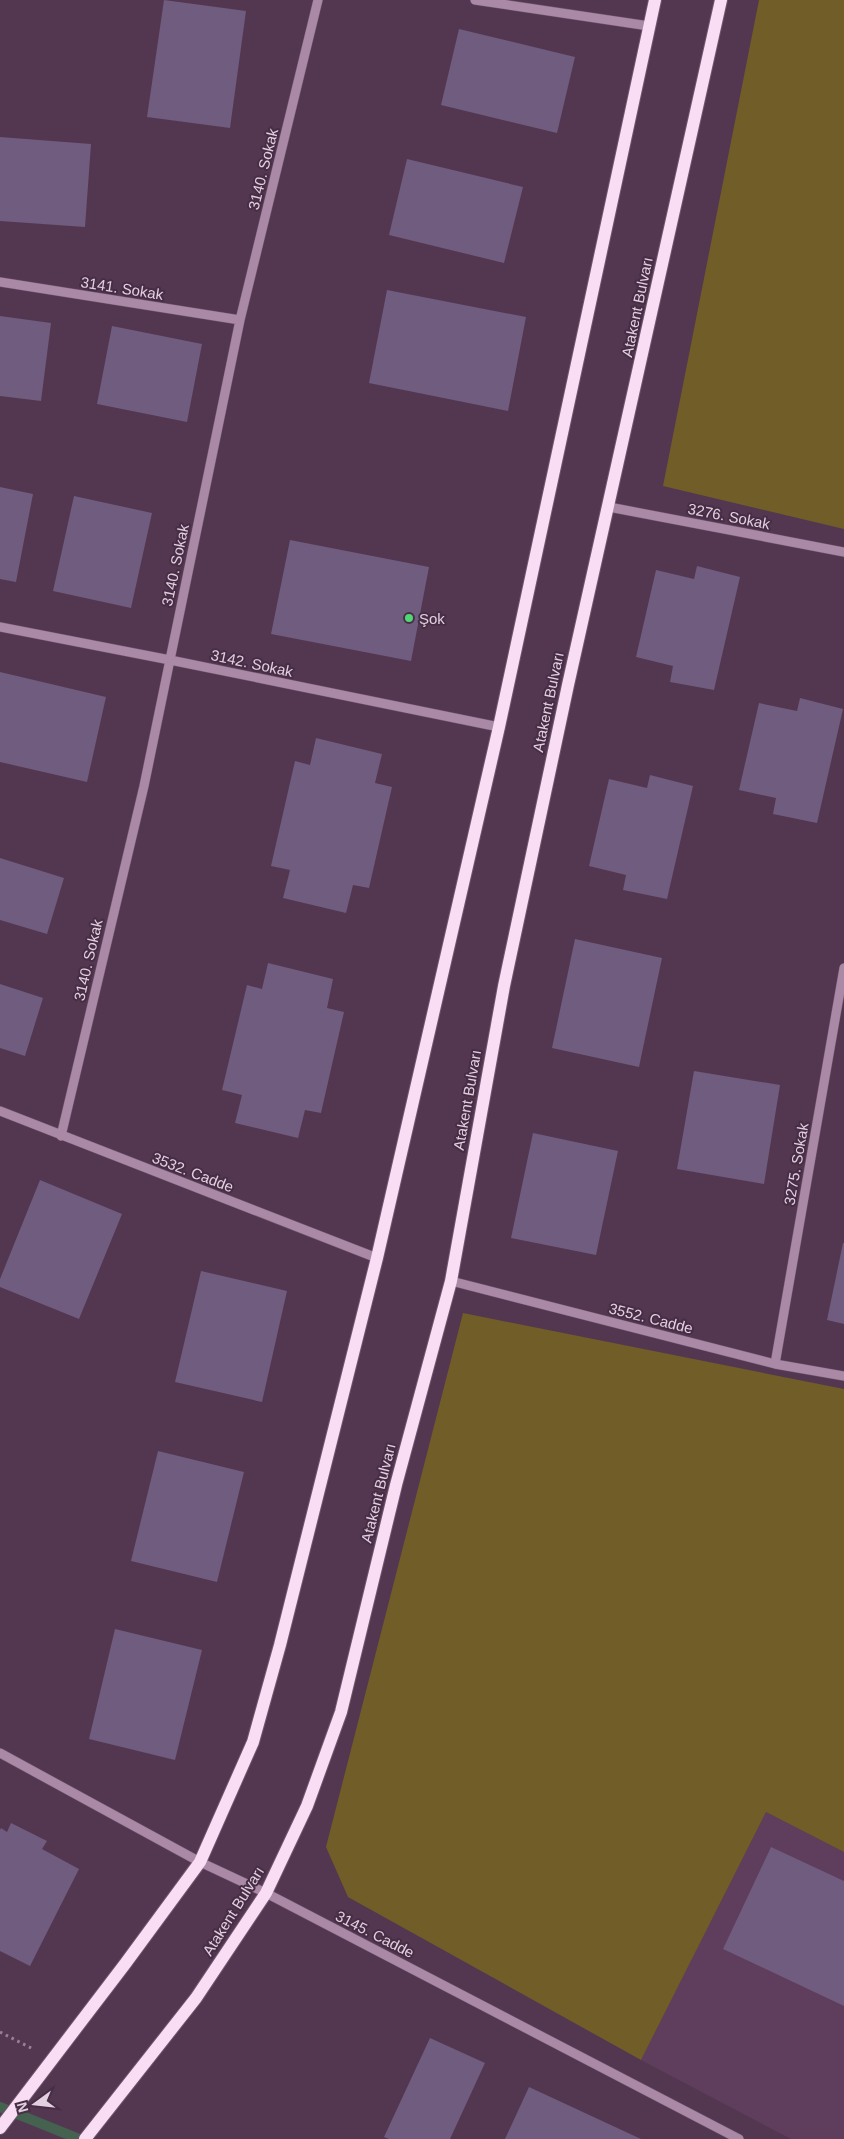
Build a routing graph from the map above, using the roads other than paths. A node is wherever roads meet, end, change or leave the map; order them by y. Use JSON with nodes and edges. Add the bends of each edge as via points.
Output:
{"nodes":[{"id":1,"x":318,"y":0,"type":"edge"},
{"id":2,"x":475,"y":0,"type":"edge"},
{"id":3,"x":655,"y":0,"type":"edge"},
{"id":4,"x":721,"y":0,"type":"edge"},
{"id":5,"x":649,"y":26,"type":"junction"},
{"id":6,"x":0,"y":282,"type":"edge"},
{"id":7,"x":240,"y":320,"type":"junction"},
{"id":8,"x":609,"y":507,"type":"junction"},
{"id":9,"x":844,"y":552,"type":"edge"},
{"id":10,"x":0,"y":627,"type":"edge"},
{"id":11,"x":170,"y":660,"type":"junction"},
{"id":12,"x":499,"y":728,"type":"junction"},
{"id":13,"x":844,"y":968,"type":"edge"},
{"id":14,"x":0,"y":1111,"type":"edge"},
{"id":15,"x":61,"y":1136,"type":"junction"},
{"id":16,"x":377,"y":1258,"type":"junction"},
{"id":17,"x":452,"y":1281,"type":"junction"},
{"id":18,"x":775,"y":1364,"type":"junction"},
{"id":19,"x":844,"y":1376,"type":"edge"},
{"id":20,"x":0,"y":1753,"type":"edge"},
{"id":21,"x":200,"y":1862,"type":"junction"},
{"id":22,"x":266,"y":1893,"type":"junction"},
{"id":23,"x":0,"y":2128,"type":"edge"},
{"id":24,"x":85,"y":2139,"type":"edge"},
{"id":25,"x":739,"y":2139,"type":"edge"}],
"edges":[{"from":1,"to":7,"type":"street","name":"3140. Sokak"},
{"from":2,"to":5,"type":"street"},
{"from":3,"to":5,"type":"main road"},
{"from":4,"to":8,"type":"main road","name":"Atakent Bulvarı"},
{"from":5,"to":12,"type":"main road"},
{"from":6,"to":7,"type":"street","name":"3141. Sokak"},
{"from":7,"to":11,"type":"street","name":"3140. Sokak"},
{"from":8,"to":9,"type":"street","name":"3276. Sokak"},
{"from":8,"to":17,"type":"main road","name":"Atakent Bulvarı","via":[[504,986]]},
{"from":10,"to":11,"type":"street","name":"3142. Sokak"},
{"from":11,"to":12,"type":"street","name":"3142. Sokak"},
{"from":11,"to":15,"type":"street","name":"3140. Sokak","via":[[144,786]]},
{"from":12,"to":16,"type":"main road"},
{"from":13,"to":18,"type":"street","name":"3275. Sokak"},
{"from":14,"to":15,"type":"street","name":"3532. Cadde"},
{"from":15,"to":16,"type":"street","name":"3532. Cadde"},
{"from":16,"to":21,"type":"main road","via":[[253,1742]]},
{"from":17,"to":18,"type":"street","name":"3552. Cadde"},
{"from":17,"to":22,"type":"main road","name":"Atakent Bulvarı","via":[[396,1485],[341,1712],[307,1806]]},
{"from":18,"to":19,"type":"street","name":"3552. Cadde"},
{"from":20,"to":21,"type":"street","name":"3145. Cadde"},
{"from":21,"to":22,"type":"street","name":"3145. Cadde"},
{"from":21,"to":23,"type":"main road"},
{"from":22,"to":24,"type":"main road","name":"Atakent Bulvarı","via":[[196,1998]]},
{"from":22,"to":25,"type":"street","name":"3145. Cadde"}]}
